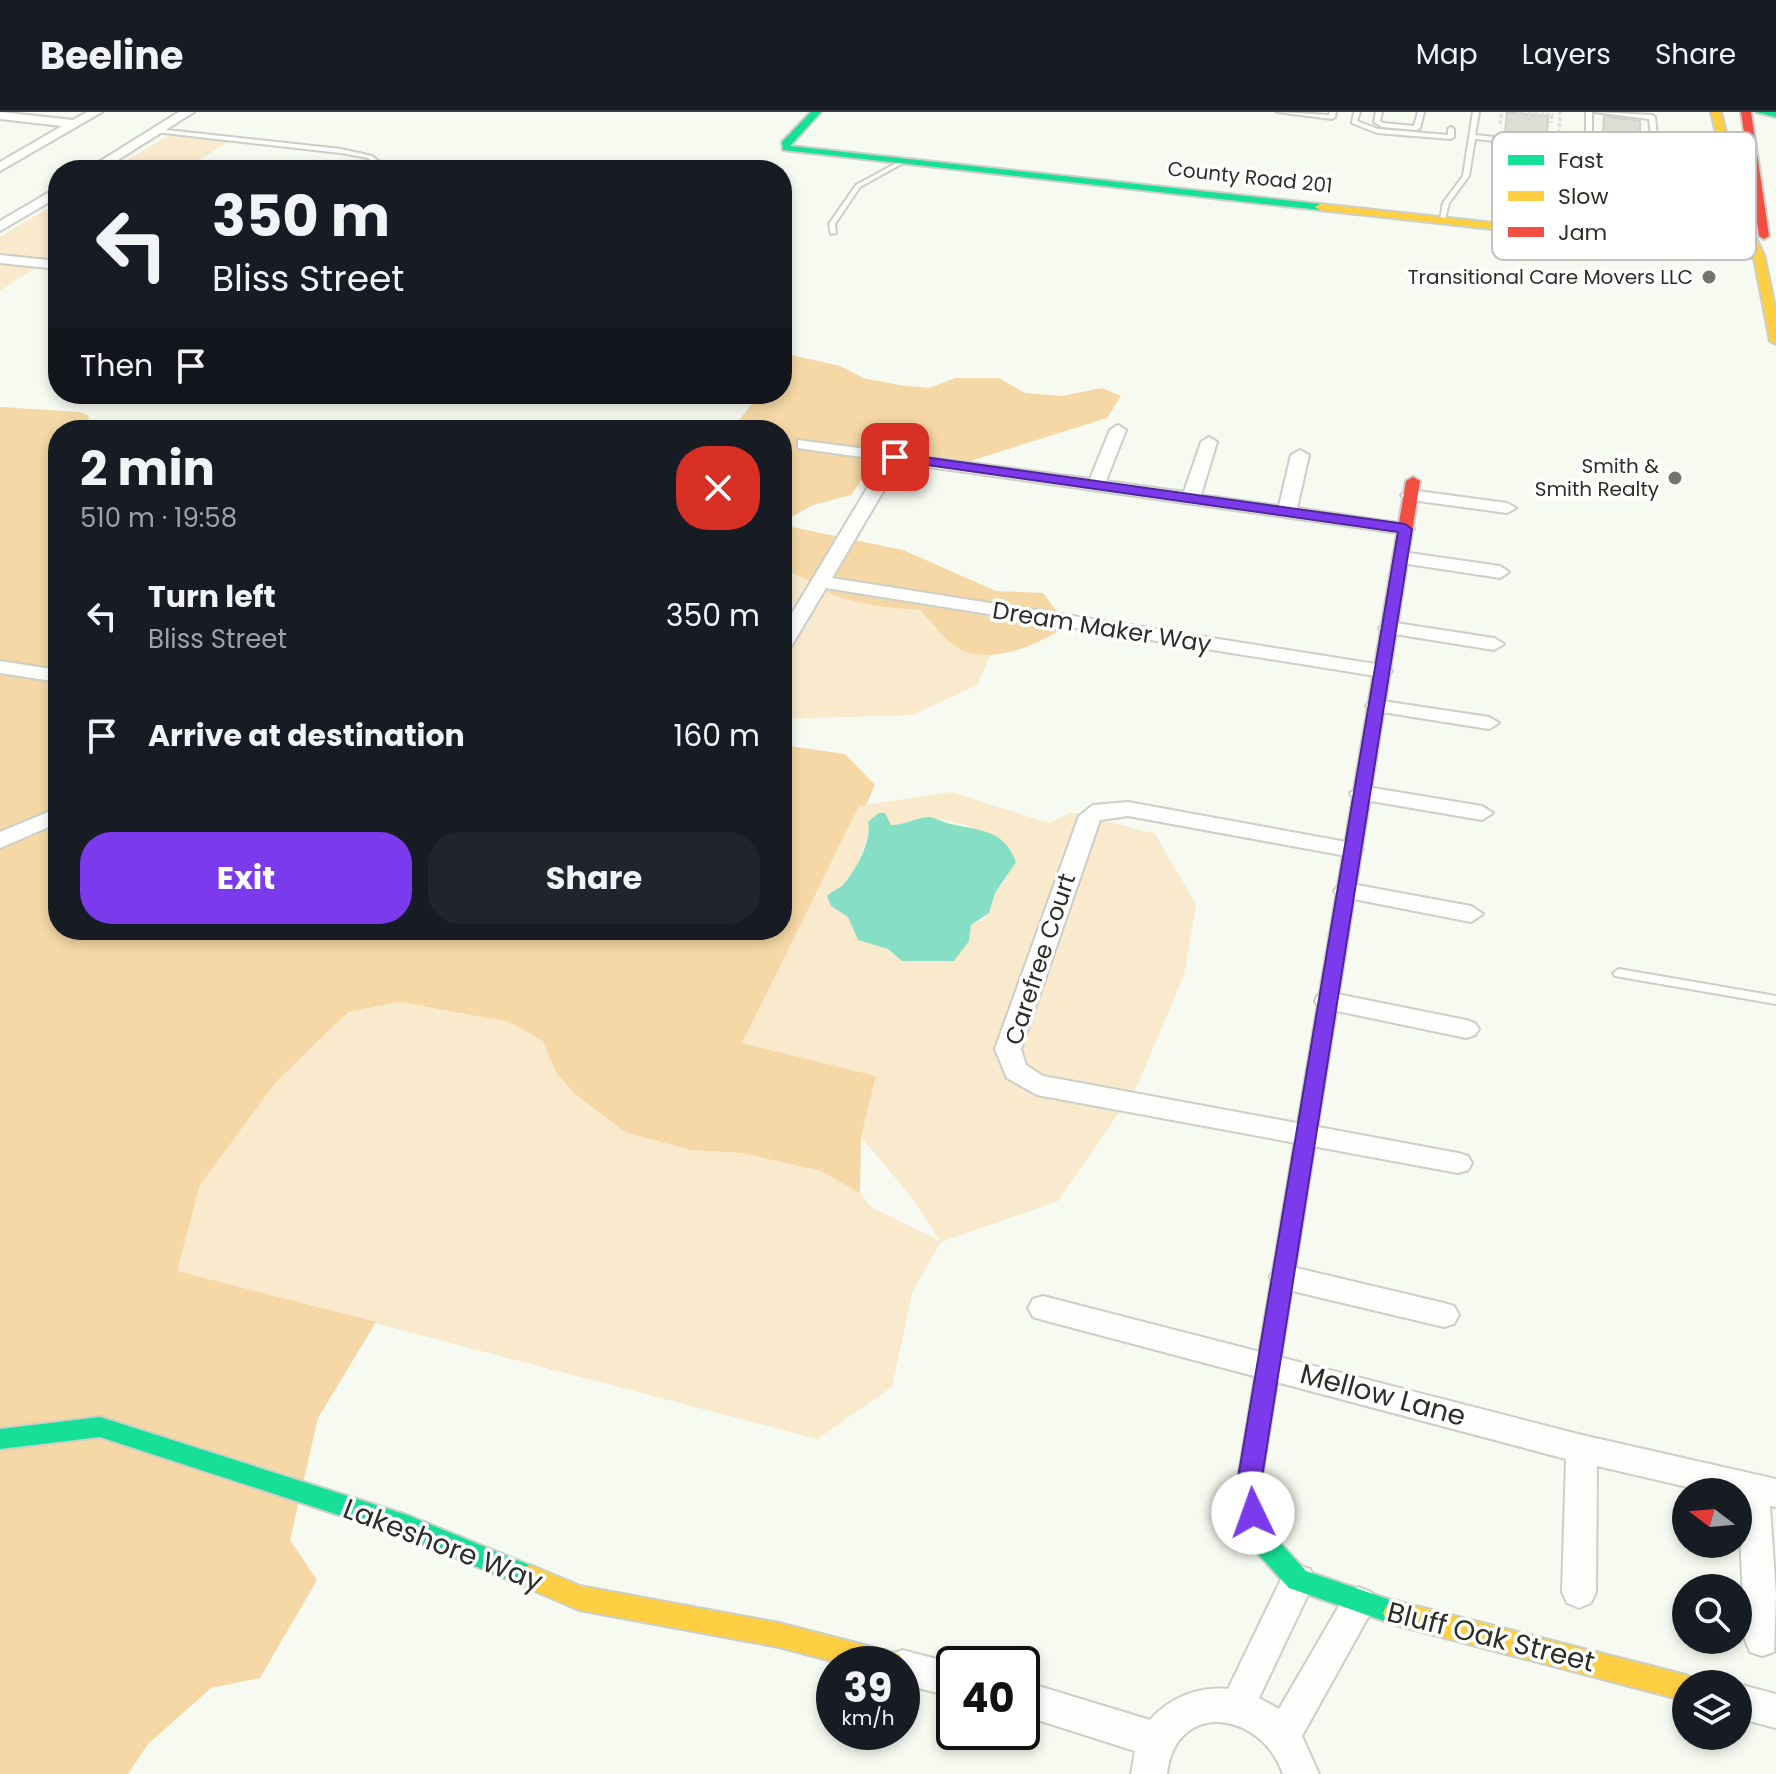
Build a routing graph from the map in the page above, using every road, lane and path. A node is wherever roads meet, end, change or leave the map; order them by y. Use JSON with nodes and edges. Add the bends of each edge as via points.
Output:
{"nodes":[{"id":1,"x":96,"y":112,"type":"edge"},
{"id":2,"x":188,"y":112,"type":"edge"},
{"id":3,"x":816,"y":112,"type":"edge"},
{"id":4,"x":1280,"y":112,"type":"edge"},
{"id":5,"x":1333,"y":112,"type":"edge"},
{"id":6,"x":1357,"y":112,"type":"edge"},
{"id":7,"x":1379,"y":112,"type":"edge"},
{"id":8,"x":1421,"y":112,"type":"edge"},
{"id":9,"x":1476,"y":112,"type":"edge"},
{"id":10,"x":1516,"y":112,"type":"edge"},
{"id":11,"x":1597,"y":112,"type":"edge"},
{"id":12,"x":1716,"y":112,"type":"edge"},
{"id":13,"x":1746,"y":112,"type":"edge"},
{"id":14,"x":1761,"y":112,"type":"edge"},
{"id":15,"x":1304,"y":113,"type":"edge"},
{"id":16,"x":1776,"y":114,"type":"edge"},
{"id":17,"x":0,"y":115,"type":"edge"},
{"id":18,"x":1552,"y":117,"type":"junction"},
{"id":19,"x":1560,"y":118,"type":"dead end"},
{"id":20,"x":1551,"y":123,"type":"dead end"},
{"id":21,"x":75,"y":124,"type":"junction"},
{"id":22,"x":1451,"y":129,"type":"dead end"},
{"id":23,"x":157,"y":131,"type":"junction"},
{"id":24,"x":1654,"y":132,"type":"edge"},
{"id":25,"x":1720,"y":132,"type":"edge"},
{"id":26,"x":1750,"y":132,"type":"edge"},
{"id":27,"x":1472,"y":137,"type":"junction"},
{"id":28,"x":1492,"y":139,"type":"edge"},
{"id":29,"x":109,"y":160,"type":"edge"},
{"id":30,"x":374,"y":160,"type":"edge"},
{"id":31,"x":1756,"y":161,"type":"edge"},
{"id":32,"x":902,"y":162,"type":"junction"},
{"id":33,"x":0,"y":167,"type":"edge"},
{"id":34,"x":48,"y":197,"type":"edge"},
{"id":35,"x":0,"y":210,"type":"edge"},
{"id":36,"x":23,"y":213,"type":"junction"},
{"id":37,"x":1442,"y":219,"type":"junction"},
{"id":38,"x":1492,"y":224,"type":"edge"},
{"id":39,"x":0,"y":227,"type":"edge"},
{"id":40,"x":833,"y":233,"type":"dead end"},
{"id":41,"x":1756,"y":249,"type":"edge"},
{"id":42,"x":1756,"y":255,"type":"edge"},
{"id":43,"x":1759,"y":255,"type":"junction"},
{"id":44,"x":0,"y":259,"type":"edge"},
{"id":45,"x":48,"y":264,"type":"edge"},
{"id":46,"x":1776,"y":341,"type":"edge"},
{"id":47,"x":1118,"y":430,"type":"dead end"},
{"id":48,"x":1209,"y":442,"type":"dead end"},
{"id":49,"x":804,"y":444,"type":"dead end"},
{"id":50,"x":1300,"y":455,"type":"dead end"},
{"id":51,"x":895,"y":457,"type":"junction"},
{"id":52,"x":1096,"y":485,"type":"junction"},
{"id":53,"x":1412,"y":488,"type":"joint"},
{"id":54,"x":1191,"y":498,"type":"junction"},
{"id":55,"x":1507,"y":508,"type":"dead end"},
{"id":56,"x":1287,"y":512,"type":"junction"},
{"id":57,"x":1405,"y":529,"type":"junction"},
{"id":58,"x":1402,"y":558,"type":"junction"},
{"id":59,"x":1500,"y":572,"type":"dead end"},
{"id":60,"x":821,"y":582,"type":"junction"},
{"id":61,"x":1389,"y":628,"type":"junction"},
{"id":62,"x":792,"y":630,"type":"edge"},
{"id":63,"x":1494,"y":644,"type":"dead end"},
{"id":64,"x":0,"y":667,"type":"edge"},
{"id":65,"x":1382,"y":671,"type":"junction"},
{"id":66,"x":48,"y":674,"type":"edge"},
{"id":67,"x":1376,"y":706,"type":"junction"},
{"id":68,"x":1489,"y":723,"type":"dead end"},
{"id":69,"x":1361,"y":793,"type":"junction"},
{"id":70,"x":1482,"y":813,"type":"dead end"},
{"id":71,"x":48,"y":819,"type":"edge"},
{"id":72,"x":0,"y":841,"type":"edge"},
{"id":73,"x":1352,"y":850,"type":"junction"},
{"id":74,"x":1346,"y":891,"type":"junction"},
{"id":75,"x":1471,"y":914,"type":"dead end"},
{"id":76,"x":1619,"y":973,"type":"dead end"},
{"id":77,"x":1776,"y":1000,"type":"edge"},
{"id":78,"x":1327,"y":1001,"type":"junction"},
{"id":79,"x":1466,"y":1029,"type":"dead end"},
{"id":80,"x":1307,"y":1133,"type":"junction"},
{"id":81,"x":1458,"y":1163,"type":"dead end"},
{"id":82,"x":1284,"y":1277,"type":"junction"},
{"id":83,"x":1043,"y":1308,"type":"dead end"},
{"id":84,"x":1444,"y":1315,"type":"dead end"},
{"id":85,"x":1270,"y":1365,"type":"junction"},
{"id":86,"x":0,"y":1439,"type":"edge"},
{"id":87,"x":1582,"y":1449,"type":"junction"},
{"id":88,"x":1765,"y":1490,"type":"edge"},
{"id":89,"x":1298,"y":1580,"type":"junction"},
{"id":90,"x":1579,"y":1592,"type":"dead end"},
{"id":91,"x":1359,"y":1603,"type":"junction"},
{"id":92,"x":1762,"y":1640,"type":"dead end"},
{"id":93,"x":821,"y":1646,"type":"edge"},
{"id":94,"x":1672,"y":1684,"type":"edge"},
{"id":95,"x":1040,"y":1704,"type":"edge"},
{"id":96,"x":1752,"y":1705,"type":"edge"},
{"id":97,"x":1237,"y":1707,"type":"junction"},
{"id":98,"x":1776,"y":1711,"type":"edge"},
{"id":99,"x":1282,"y":1737,"type":"junction"},
{"id":100,"x":1156,"y":1740,"type":"junction"},
{"id":101,"x":1149,"y":1774,"type":"edge"},
{"id":102,"x":1301,"y":1774,"type":"edge"}],
"edges":[{"from":1,"to":21,"type":"street"},
{"from":2,"to":23,"type":"street"},
{"from":3,"to":32,"type":"street","name":"County Road 201","via":[[786,148]]},
{"from":4,"to":15,"type":"lane"},
{"from":5,"to":15,"type":"lane","via":[[1332,117]]},
{"from":6,"to":22,"type":"lane","via":[[1354,122],[1377,131],[1451,137]]},
{"from":7,"to":8,"type":"lane","via":[[1377,122],[1382,125],[1417,128]]},
{"from":9,"to":27,"type":"lane"},
{"from":10,"to":18,"type":"path"},
{"from":11,"to":24,"type":"lane","via":[[1652,117]]},
{"from":12,"to":25,"type":"street"},
{"from":13,"to":26,"type":"street"},
{"from":14,"to":16,"type":"street"},
{"from":17,"to":21,"type":"street"},
{"from":18,"to":19,"type":"path"},
{"from":18,"to":20,"type":"path"},
{"from":21,"to":33,"type":"street"},
{"from":23,"to":29,"type":"street"},
{"from":23,"to":30,"type":"lane","via":[[341,151]]},
{"from":27,"to":28,"type":"lane"},
{"from":27,"to":37,"type":"lane","via":[[1466,176],[1446,203]]},
{"from":31,"to":43,"type":"street","via":[[1767,214]]},
{"from":32,"to":37,"type":"street","name":"County Road 201"},
{"from":32,"to":40,"type":"lane","via":[[858,186],[832,224]]},
{"from":34,"to":36,"type":"street"},
{"from":35,"to":36,"type":"street"},
{"from":36,"to":39,"type":"street"},
{"from":37,"to":38,"type":"street","name":"County Road 201"},
{"from":41,"to":43,"type":"street"},
{"from":42,"to":43,"type":"street","name":"County Road 201"},
{"from":43,"to":46,"type":"street"},
{"from":44,"to":45,"type":"street"},
{"from":47,"to":52,"type":"street"},
{"from":48,"to":54,"type":"street"},
{"from":49,"to":51,"type":"street"},
{"from":50,"to":56,"type":"street"},
{"from":51,"to":52,"type":"street"},
{"from":51,"to":60,"type":"street"},
{"from":52,"to":54,"type":"street"},
{"from":53,"to":55,"type":"street"},
{"from":53,"to":57,"type":"street"},
{"from":54,"to":56,"type":"street"},
{"from":56,"to":57,"type":"street"},
{"from":57,"to":58,"type":"street"},
{"from":58,"to":59,"type":"street"},
{"from":58,"to":61,"type":"street"},
{"from":60,"to":62,"type":"street"},
{"from":60,"to":65,"type":"street","name":"Dream Maker Way"},
{"from":61,"to":63,"type":"street"},
{"from":61,"to":65,"type":"street"},
{"from":64,"to":66,"type":"street"},
{"from":65,"to":67,"type":"street"},
{"from":67,"to":68,"type":"street"},
{"from":67,"to":69,"type":"street"},
{"from":69,"to":70,"type":"street"},
{"from":69,"to":73,"type":"street"},
{"from":71,"to":72,"type":"street"},
{"from":73,"to":74,"type":"street"},
{"from":73,"to":80,"type":"street","name":"Carefree Court","via":[[1128,809],[1090,816],[1008,1049],[1014,1069],[1037,1085]]},
{"from":74,"to":75,"type":"street"},
{"from":74,"to":78,"type":"street"},
{"from":76,"to":77,"type":"lane"},
{"from":78,"to":79,"type":"street"},
{"from":78,"to":80,"type":"street"},
{"from":80,"to":81,"type":"street"},
{"from":80,"to":82,"type":"street"},
{"from":82,"to":84,"type":"street"},
{"from":82,"to":85,"type":"street"},
{"from":83,"to":85,"type":"street","name":"Mellow Lane"},
{"from":85,"to":87,"type":"street","name":"Mellow Lane"},
{"from":85,"to":89,"type":"street","via":[[1248,1490],[1258,1536]]},
{"from":86,"to":93,"type":"street","name":"Lakeshore Way","via":[[100,1427],[407,1526],[579,1598]]},
{"from":87,"to":88,"type":"street","name":"Mellow Lane"},
{"from":87,"to":90,"type":"street"},
{"from":88,"to":92,"type":"street","name":"Mellow Lane"},
{"from":89,"to":91,"type":"street","name":"Bluff Oak Street"},
{"from":89,"to":97,"type":"street"},
{"from":91,"to":94,"type":"street","name":"Bluff Oak Street"},
{"from":91,"to":99,"type":"street"},
{"from":95,"to":100,"type":"street"},
{"from":96,"to":98,"type":"street"},
{"from":97,"to":99,"type":"street","via":[[1262,1718]]},
{"from":97,"to":100,"type":"street","via":[[1213,1704],[1190,1709]]},
{"from":99,"to":102,"type":"street"},
{"from":100,"to":101,"type":"street"}]}
